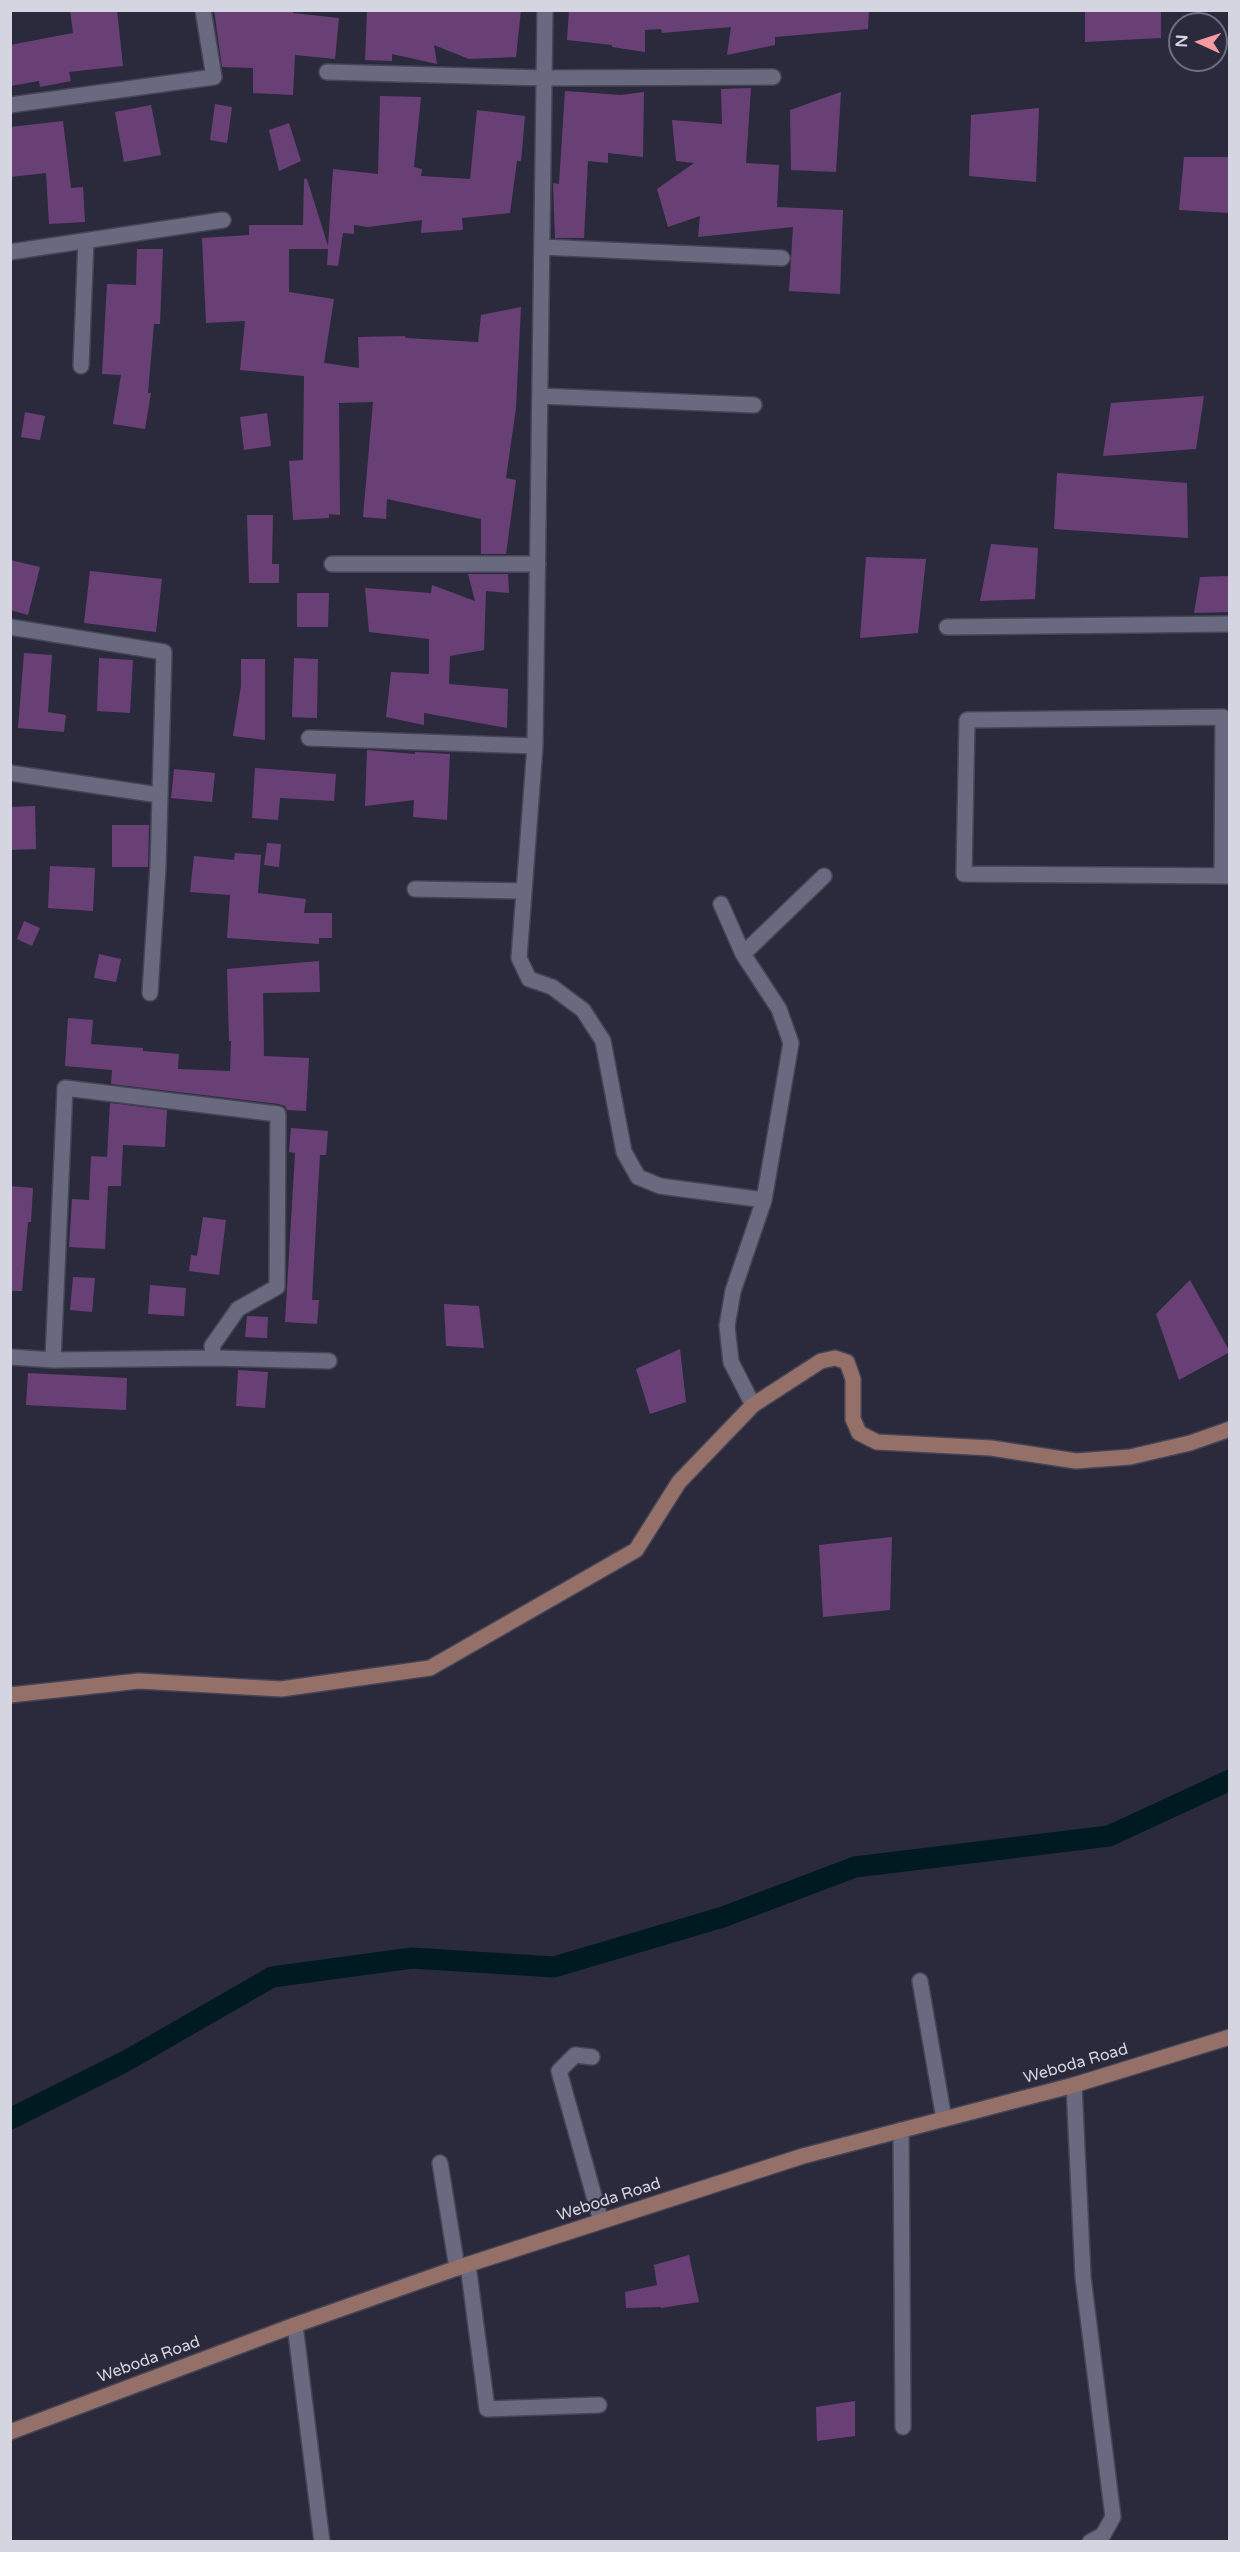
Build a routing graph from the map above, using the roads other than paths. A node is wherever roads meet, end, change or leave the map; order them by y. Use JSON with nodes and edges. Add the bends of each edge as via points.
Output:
{"nodes":[{"id":1,"x":203,"y":10,"type":"edge"},
{"id":2,"x":545,"y":10,"type":"edge"},
{"id":3,"x":327,"y":72,"type":"dead end"},
{"id":4,"x":773,"y":77,"type":"dead end"},
{"id":5,"x":544,"y":78,"type":"junction"},
{"id":6,"x":10,"y":105,"type":"edge"},
{"id":7,"x":223,"y":220,"type":"dead end"},
{"id":8,"x":86,"y":240,"type":"junction"},
{"id":9,"x":542,"y":248,"type":"junction"},
{"id":10,"x":10,"y":252,"type":"edge"},
{"id":11,"x":782,"y":258,"type":"dead end"},
{"id":12,"x":81,"y":366,"type":"dead end"},
{"id":13,"x":540,"y":396,"type":"junction"},
{"id":14,"x":754,"y":405,"type":"dead end"},
{"id":15,"x":332,"y":564,"type":"dead end"},
{"id":16,"x":538,"y":564,"type":"junction"},
{"id":17,"x":1230,"y":624,"type":"edge"},
{"id":18,"x":10,"y":627,"type":"edge"},
{"id":19,"x":947,"y":627,"type":"dead end"},
{"id":20,"x":309,"y":738,"type":"dead end"},
{"id":21,"x":535,"y":746,"type":"junction"},
{"id":22,"x":10,"y":773,"type":"edge"},
{"id":23,"x":159,"y":795,"type":"junction"},
{"id":24,"x":824,"y":876,"type":"dead end"},
{"id":25,"x":1226,"y":876,"type":"edge"},
{"id":26,"x":415,"y":889,"type":"dead end"},
{"id":27,"x":524,"y":891,"type":"junction"},
{"id":28,"x":721,"y":904,"type":"dead end"},
{"id":29,"x":743,"y":954,"type":"junction"},
{"id":30,"x":150,"y":993,"type":"dead end"},
{"id":31,"x":765,"y":1200,"type":"junction"},
{"id":32,"x":10,"y":1357,"type":"edge"},
{"id":33,"x":214,"y":1358,"type":"junction"},
{"id":34,"x":53,"y":1360,"type":"junction"},
{"id":35,"x":329,"y":1361,"type":"dead end"},
{"id":36,"x":753,"y":1406,"type":"junction"},
{"id":37,"x":1230,"y":1429,"type":"edge"},
{"id":38,"x":10,"y":1695,"type":"edge"},
{"id":39,"x":920,"y":1981,"type":"dead end"},
{"id":40,"x":1230,"y":2037,"type":"edge"},
{"id":41,"x":592,"y":2057,"type":"dead end"},
{"id":42,"x":1074,"y":2085,"type":"junction"},
{"id":43,"x":944,"y":2119,"type":"junction"},
{"id":44,"x":901,"y":2130,"type":"junction"},
{"id":45,"x":440,"y":2163,"type":"dead end"},
{"id":46,"x":601,"y":2221,"type":"junction"},
{"id":47,"x":463,"y":2267,"type":"junction"},
{"id":48,"x":295,"y":2325,"type":"junction"},
{"id":49,"x":599,"y":2405,"type":"dead end"},
{"id":50,"x":903,"y":2427,"type":"dead end"},
{"id":51,"x":10,"y":2432,"type":"edge"},
{"id":52,"x":322,"y":2541,"type":"edge"},
{"id":53,"x":1090,"y":2541,"type":"edge"}],
"edges":[{"from":1,"to":6,"type":"street","via":[[213,76]]},
{"from":2,"to":5,"type":"street"},
{"from":3,"to":5,"type":"street"},
{"from":4,"to":5,"type":"street"},
{"from":5,"to":9,"type":"street"},
{"from":7,"to":8,"type":"street"},
{"from":8,"to":10,"type":"street"},
{"from":8,"to":12,"type":"street"},
{"from":9,"to":11,"type":"street"},
{"from":9,"to":13,"type":"street"},
{"from":13,"to":14,"type":"street"},
{"from":13,"to":16,"type":"street"},
{"from":15,"to":16,"type":"street"},
{"from":16,"to":21,"type":"street"},
{"from":17,"to":19,"type":"street"},
{"from":18,"to":23,"type":"street","via":[[164,652]]},
{"from":20,"to":21,"type":"street"},
{"from":21,"to":27,"type":"street"},
{"from":22,"to":23,"type":"street"},
{"from":23,"to":30,"type":"street"},
{"from":24,"to":29,"type":"street"},
{"from":25,"to":25,"type":"street","via":[[964,874],[967,720],[1223,717]]},
{"from":26,"to":27,"type":"street"},
{"from":27,"to":31,"type":"street","via":[[519,958],[529,979],[552,987],[583,1010],[603,1041],[624,1152],[638,1177],[660,1186]]},
{"from":28,"to":29,"type":"street"},
{"from":29,"to":31,"type":"street","via":[[779,1010],[791,1043]]},
{"from":31,"to":36,"type":"street","via":[[733,1291],[727,1326],[731,1362]]},
{"from":32,"to":34,"type":"street"},
{"from":33,"to":34,"type":"street"},
{"from":33,"to":34,"type":"street","via":[[212,1346],[238,1309],[277,1287],[278,1114],[65,1088]]},
{"from":33,"to":35,"type":"street"},
{"from":36,"to":37,"type":"street","via":[[821,1361],[835,1358],[847,1362],[853,1379],[853,1419],[859,1433],[877,1442],[991,1448],[1076,1461],[1130,1457]]},
{"from":36,"to":38,"type":"street","via":[[680,1482],[636,1551],[430,1668],[281,1689],[139,1681]]},
{"from":39,"to":43,"type":"street"},
{"from":40,"to":42,"type":"street","name":"Weboda Road"},
{"from":41,"to":46,"type":"street","via":[[575,2055],[559,2071]]},
{"from":42,"to":43,"type":"street","name":"Weboda Road"},
{"from":42,"to":53,"type":"street","via":[[1083,2277],[1113,2517],[1103,2535]]},
{"from":43,"to":44,"type":"street","name":"Weboda Road"},
{"from":44,"to":46,"type":"street","name":"Weboda Road","via":[[802,2156]]},
{"from":44,"to":50,"type":"street"},
{"from":45,"to":47,"type":"street"},
{"from":46,"to":47,"type":"street","name":"Weboda Road"},
{"from":47,"to":48,"type":"street","name":"Weboda Road"},
{"from":47,"to":49,"type":"street","via":[[487,2409]]},
{"from":48,"to":51,"type":"street","name":"Weboda Road"},
{"from":48,"to":52,"type":"street"}]}
